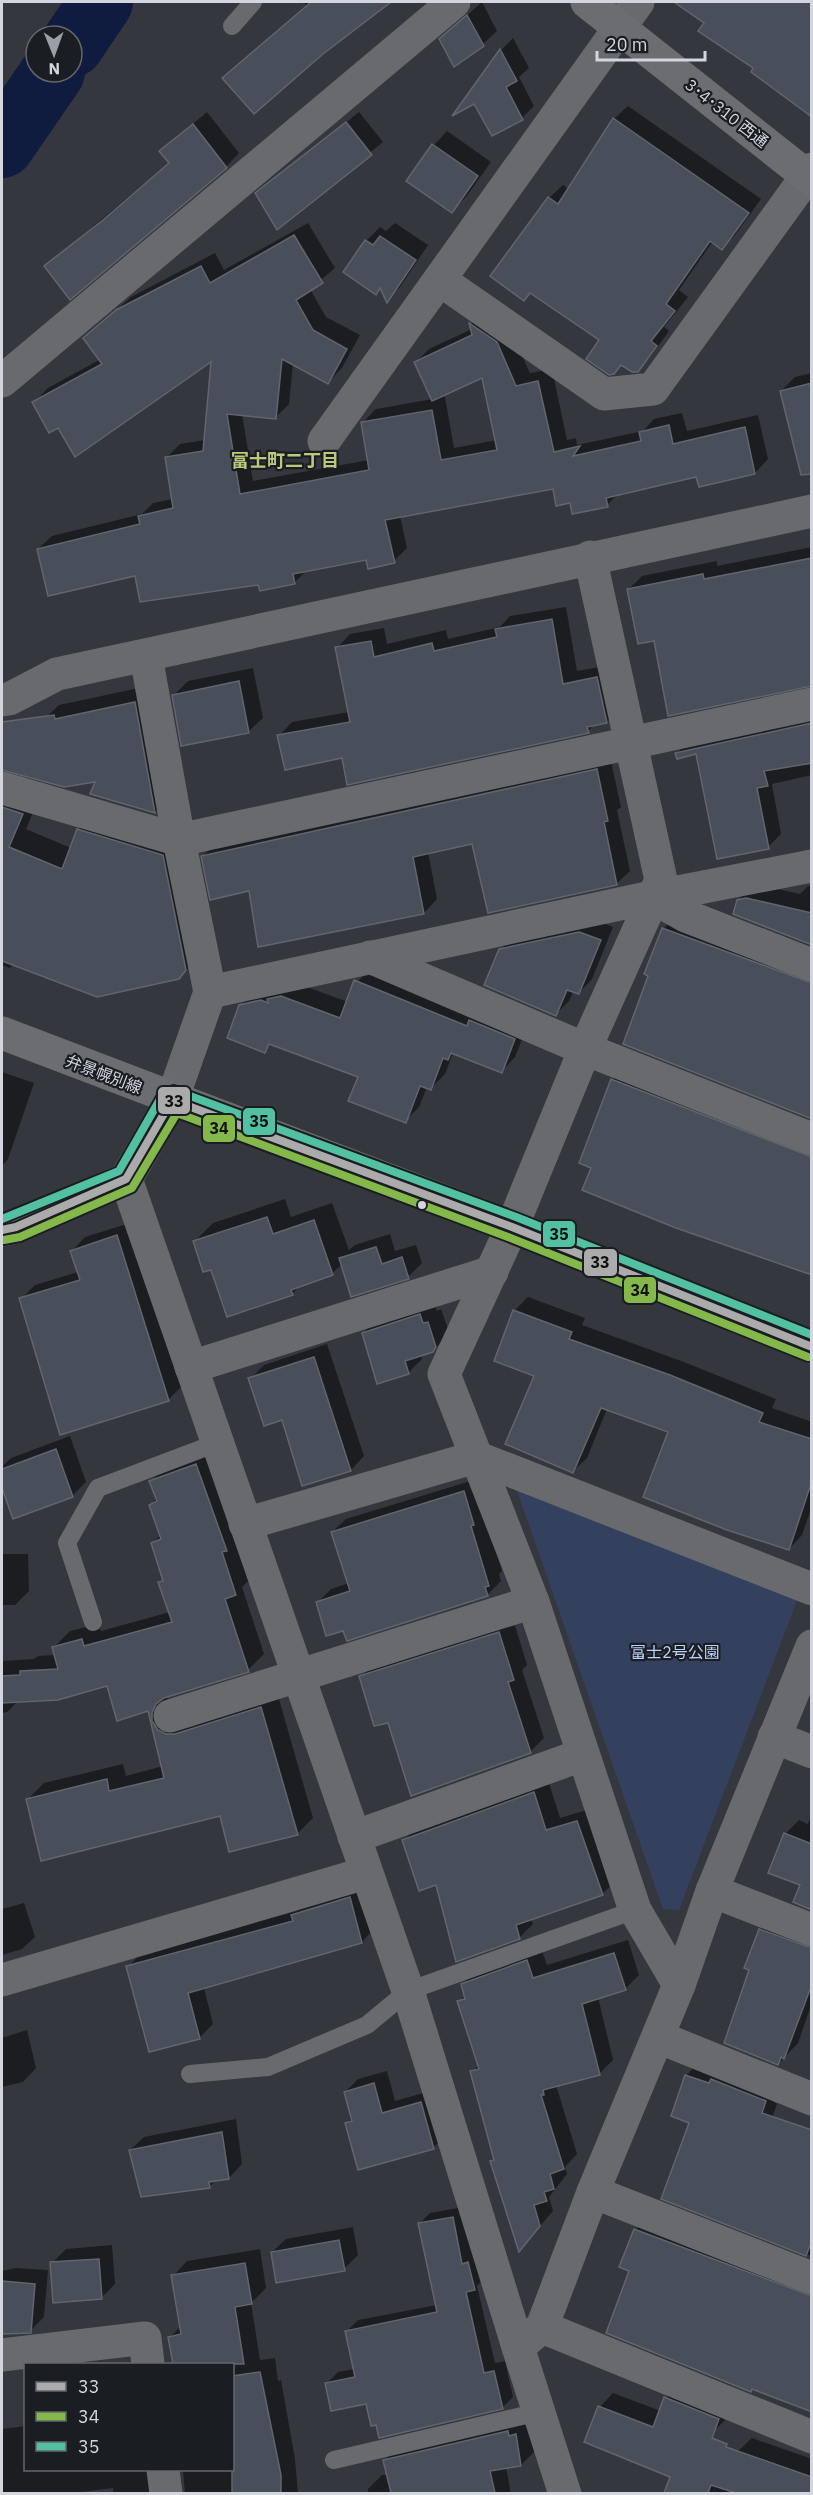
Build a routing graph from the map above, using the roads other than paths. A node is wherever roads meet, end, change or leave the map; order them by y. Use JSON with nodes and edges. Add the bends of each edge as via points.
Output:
{"nodes":[{"id":1,"x":253,"y":2,"type":"edge"},
{"id":2,"x":454,"y":2,"type":"edge"},
{"id":3,"x":587,"y":2,"type":"edge"},
{"id":4,"x":638,"y":2,"type":"edge"},
{"id":5,"x":232,"y":26,"type":"dead end"},
{"id":6,"x":619,"y":28,"type":"junction"},
{"id":7,"x":810,"y":175,"type":"edge"},
{"id":8,"x":440,"y":280,"type":"junction"},
{"id":9,"x":2,"y":381,"type":"edge"},
{"id":10,"x":324,"y":441,"type":"dead end"},
{"id":11,"x":812,"y":511,"type":"edge"},
{"id":12,"x":590,"y":557,"type":"junction"},
{"id":13,"x":146,"y":656,"type":"junction"},
{"id":14,"x":2,"y":700,"type":"edge"},
{"id":15,"x":812,"y":704,"type":"edge"},
{"id":16,"x":630,"y":742,"type":"junction"},
{"id":17,"x":2,"y":788,"type":"edge"},
{"id":18,"x":179,"y":840,"type":"junction"},
{"id":19,"x":812,"y":866,"type":"edge"},
{"id":20,"x":652,"y":897,"type":"junction"},
{"id":21,"x":370,"y":957,"type":"junction"},
{"id":22,"x":812,"y":965,"type":"edge"},
{"id":23,"x":210,"y":992,"type":"junction"},
{"id":24,"x":2,"y":1033,"type":"edge"},
{"id":25,"x":585,"y":1049,"type":"junction"},
{"id":26,"x":172,"y":1100,"type":"junction"},
{"id":27,"x":812,"y":1139,"type":"edge"},
{"id":28,"x":126,"y":1179,"type":"junction"},
{"id":29,"x":512,"y":1227,"type":"junction"},
{"id":30,"x":2,"y":1230,"type":"edge"},
{"id":31,"x":492,"y":1272,"type":"junction"},
{"id":32,"x":812,"y":1347,"type":"edge"},
{"id":33,"x":191,"y":1368,"type":"junction"},
{"id":34,"x":217,"y":1443,"type":"junction"},
{"id":35,"x":476,"y":1457,"type":"junction"},
{"id":36,"x":246,"y":1524,"type":"junction"},
{"id":37,"x":812,"y":1589,"type":"edge"},
{"id":38,"x":532,"y":1602,"type":"junction"},
{"id":39,"x":93,"y":1622,"type":"dead end"},
{"id":40,"x":812,"y":1646,"type":"edge"},
{"id":41,"x":297,"y":1675,"type":"junction"},
{"id":42,"x":170,"y":1716,"type":"dead end"},
{"id":43,"x":774,"y":1737,"type":"junction"},
{"id":44,"x":812,"y":1752,"type":"edge"},
{"id":45,"x":582,"y":1755,"type":"junction"},
{"id":46,"x":354,"y":1837,"type":"junction"},
{"id":47,"x":366,"y":1873,"type":"junction"},
{"id":48,"x":712,"y":1891,"type":"junction"},
{"id":49,"x":635,"y":1910,"type":"junction"},
{"id":50,"x":812,"y":1930,"type":"edge"},
{"id":51,"x":2,"y":1980,"type":"edge"},
{"id":52,"x":680,"y":1985,"type":"junction"},
{"id":53,"x":408,"y":1991,"type":"junction"},
{"id":54,"x":658,"y":2037,"type":"junction"},
{"id":55,"x":190,"y":2074,"type":"dead end"},
{"id":56,"x":812,"y":2100,"type":"edge"},
{"id":57,"x":593,"y":2192,"type":"junction"},
{"id":58,"x":812,"y":2278,"type":"edge"},
{"id":59,"x":530,"y":2337,"type":"junction"},
{"id":60,"x":2,"y":2355,"type":"edge"},
{"id":61,"x":148,"y":2363,"type":"edge"},
{"id":62,"x":539,"y":2412,"type":"junction"},
{"id":63,"x":812,"y":2437,"type":"edge"},
{"id":64,"x":334,"y":2460,"type":"dead end"},
{"id":65,"x":163,"y":2471,"type":"edge"},
{"id":66,"x":166,"y":2493,"type":"edge"},
{"id":67,"x":565,"y":2493,"type":"edge"}],
"edges":[{"from":1,"to":5,"type":"lane"},
{"from":2,"to":9,"type":"street"},
{"from":3,"to":6,"type":"main road","name":"3･4･310 西通"},
{"from":4,"to":6,"type":"street"},
{"from":6,"to":7,"type":"main road","name":"3･4･310 西通"},
{"from":6,"to":8,"type":"street"},
{"from":7,"to":8,"type":"street","via":[[653,389],[604,394]]},
{"from":8,"to":10,"type":"street"},
{"from":11,"to":12,"type":"street"},
{"from":12,"to":13,"type":"street"},
{"from":12,"to":16,"type":"street"},
{"from":13,"to":14,"type":"street","via":[[57,674]]},
{"from":13,"to":18,"type":"street"},
{"from":15,"to":16,"type":"street"},
{"from":16,"to":18,"type":"street"},
{"from":16,"to":20,"type":"street","via":[[662,880]]},
{"from":17,"to":18,"type":"street"},
{"from":18,"to":23,"type":"street"},
{"from":19,"to":20,"type":"street"},
{"from":20,"to":21,"type":"street"},
{"from":20,"to":22,"type":"street","via":[[686,916]]},
{"from":20,"to":25,"type":"street"},
{"from":21,"to":23,"type":"street"},
{"from":21,"to":25,"type":"street"},
{"from":23,"to":26,"type":"street"},
{"from":24,"to":26,"type":"main road","name":"弁景幌別線"},
{"from":25,"to":27,"type":"street"},
{"from":25,"to":29,"type":"street"},
{"from":26,"to":28,"type":"main road"},
{"from":26,"to":29,"type":"main road","name":"弁景幌別線"},
{"from":28,"to":30,"type":"main road"},
{"from":28,"to":33,"type":"street"},
{"from":29,"to":31,"type":"street"},
{"from":29,"to":32,"type":"main road","name":"弁景幌別線"},
{"from":31,"to":33,"type":"street"},
{"from":31,"to":35,"type":"street","via":[[444,1374]]},
{"from":33,"to":34,"type":"street"},
{"from":34,"to":36,"type":"street"},
{"from":34,"to":39,"type":"lane","via":[[98,1488],[67,1543]]},
{"from":35,"to":36,"type":"street"},
{"from":35,"to":37,"type":"street"},
{"from":35,"to":38,"type":"street"},
{"from":36,"to":41,"type":"street"},
{"from":38,"to":41,"type":"street"},
{"from":38,"to":45,"type":"street"},
{"from":40,"to":43,"type":"street"},
{"from":41,"to":42,"type":"street"},
{"from":41,"to":46,"type":"street"},
{"from":43,"to":44,"type":"street"},
{"from":43,"to":48,"type":"street"},
{"from":45,"to":46,"type":"street"},
{"from":45,"to":49,"type":"street"},
{"from":46,"to":47,"type":"street"},
{"from":47,"to":51,"type":"street"},
{"from":47,"to":53,"type":"street"},
{"from":48,"to":50,"type":"street"},
{"from":48,"to":52,"type":"street"},
{"from":49,"to":52,"type":"street"},
{"from":49,"to":53,"type":"lane"},
{"from":52,"to":54,"type":"street"},
{"from":53,"to":55,"type":"lane","via":[[367,2025],[268,2067]]},
{"from":53,"to":59,"type":"street"},
{"from":54,"to":56,"type":"street"},
{"from":54,"to":57,"type":"street"},
{"from":57,"to":58,"type":"street"},
{"from":57,"to":59,"type":"street"},
{"from":59,"to":62,"type":"street"},
{"from":59,"to":63,"type":"street"},
{"from":60,"to":61,"type":"street","via":[[145,2338]]},
{"from":62,"to":64,"type":"lane"},
{"from":62,"to":67,"type":"street"},
{"from":65,"to":66,"type":"street"}]}
